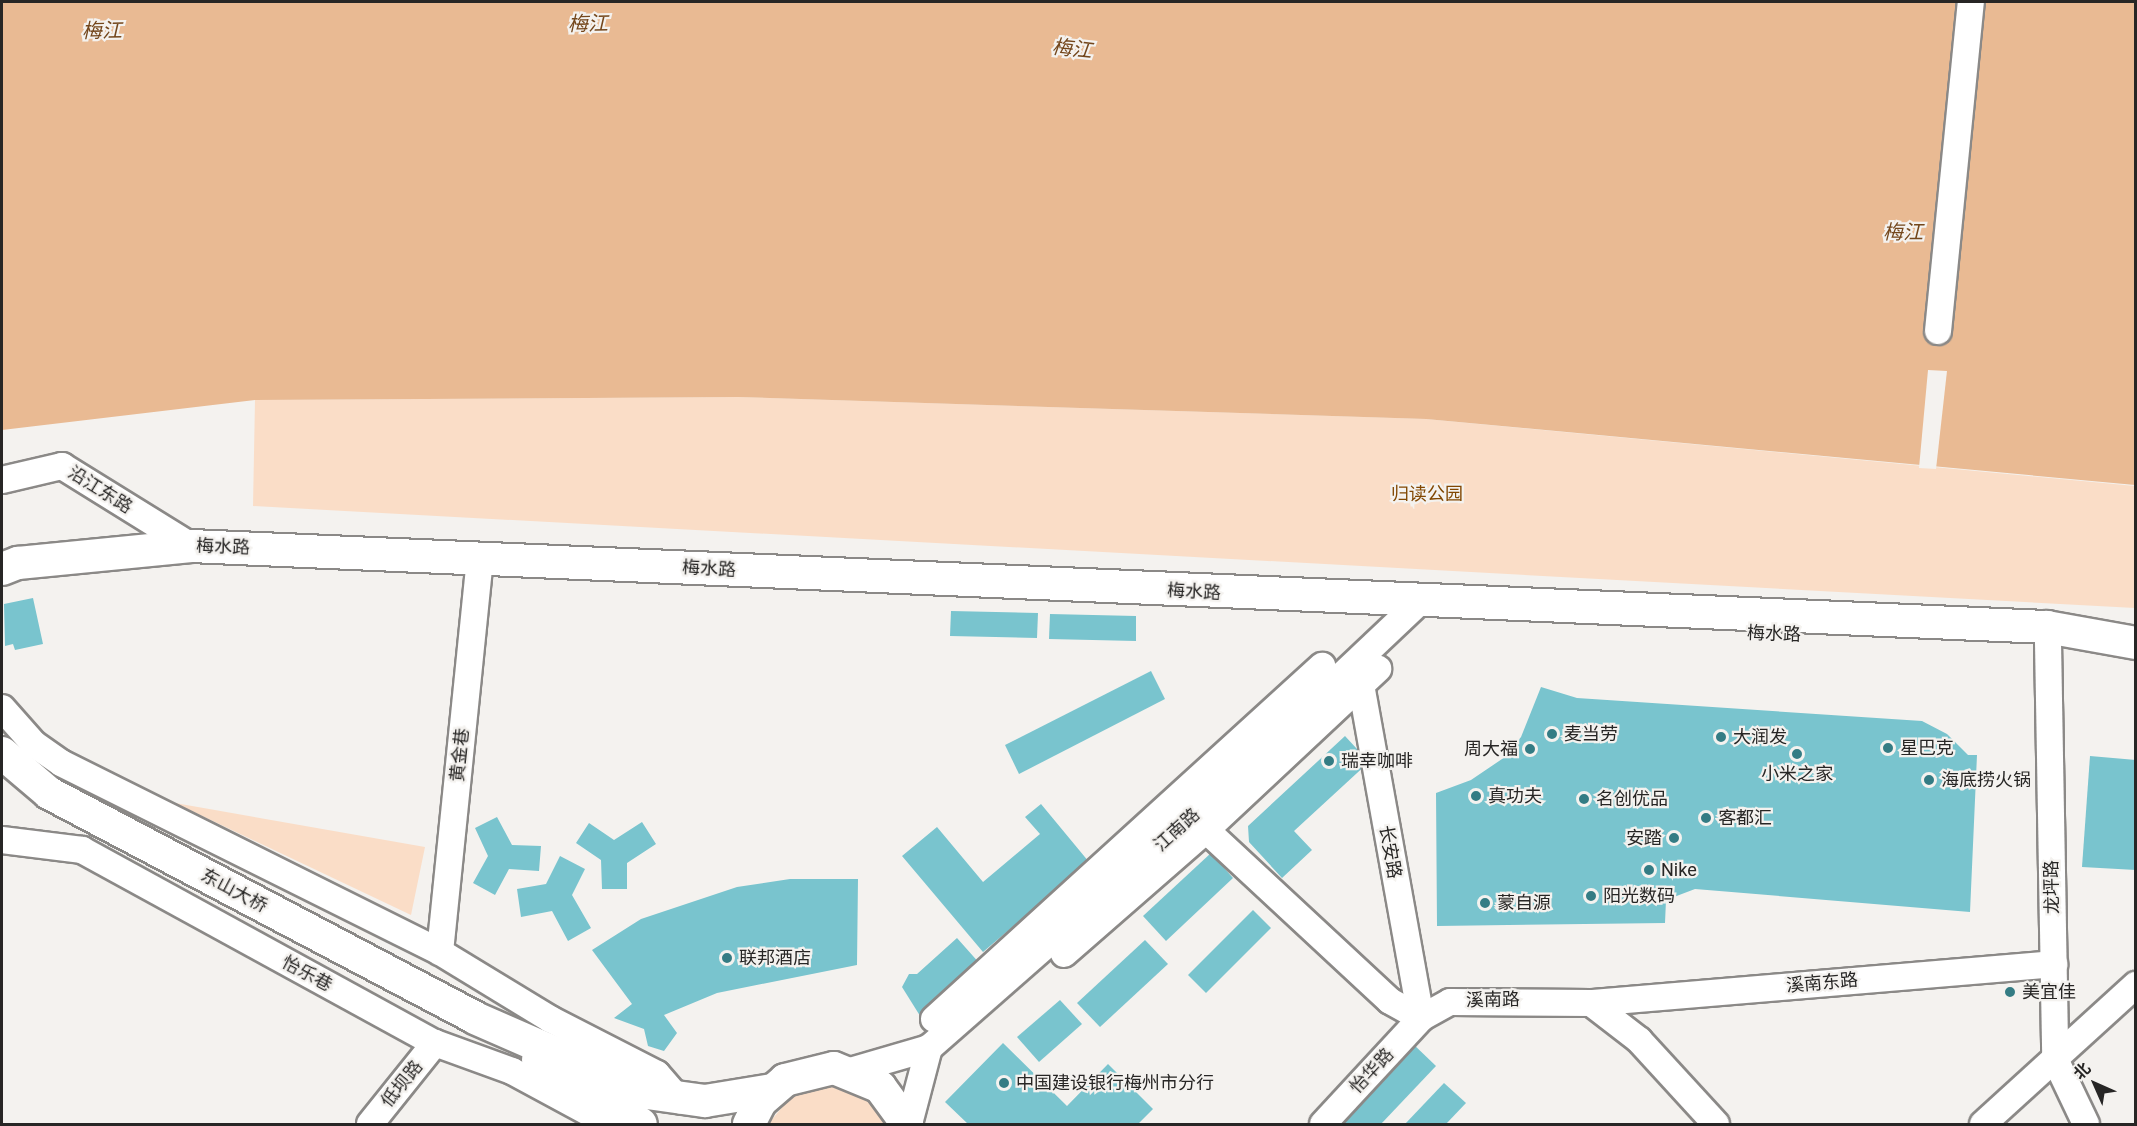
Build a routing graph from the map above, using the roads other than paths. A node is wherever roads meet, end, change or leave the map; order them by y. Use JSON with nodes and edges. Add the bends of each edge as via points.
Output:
{"nodes":[{"id":1,"x":1971,"y":2,"type":"edge"},
{"id":2,"x":1938,"y":331,"type":"dead end"},
{"id":3,"x":2,"y":480,"type":"edge"},
{"id":4,"x":191,"y":546,"type":"junction"},
{"id":5,"x":480,"y":558,"type":"junction"},
{"id":6,"x":2,"y":569,"type":"edge"},
{"id":7,"x":1418,"y":603,"type":"junction"},
{"id":8,"x":2048,"y":642,"type":"junction"},
{"id":9,"x":2136,"y":643,"type":"edge"},
{"id":10,"x":2136,"y":655,"type":"edge"},
{"id":11,"x":1322,"y":666,"type":"dead end"},
{"id":12,"x":2,"y":708,"type":"edge"},
{"id":13,"x":2,"y":753,"type":"edge"},
{"id":14,"x":1199,"y":824,"type":"junction"},
{"id":15,"x":2,"y":840,"type":"edge"},
{"id":16,"x":440,"y":952,"type":"junction"},
{"id":17,"x":2054,"y":964,"type":"junction"},
{"id":18,"x":2136,"y":985,"type":"edge"},
{"id":19,"x":1591,"y":1003,"type":"junction"},
{"id":20,"x":475,"y":1018,"type":"junction"},
{"id":21,"x":1421,"y":1018,"type":"junction"},
{"id":22,"x":934,"y":1019,"type":"dead end"},
{"id":23,"x":435,"y":1043,"type":"junction"},
{"id":24,"x":939,"y":1050,"type":"junction"},
{"id":25,"x":2055,"y":1059,"type":"junction"},
{"id":26,"x":850,"y":1071,"type":"junction"},
{"id":27,"x":772,"y":1090,"type":"junction"},
{"id":28,"x":680,"y":1100,"type":"junction"},
{"id":29,"x":370,"y":1125,"type":"edge"},
{"id":30,"x":610,"y":1125,"type":"edge"},
{"id":31,"x":641,"y":1125,"type":"edge"},
{"id":32,"x":749,"y":1125,"type":"edge"},
{"id":33,"x":908,"y":1125,"type":"edge"},
{"id":34,"x":1323,"y":1125,"type":"edge"},
{"id":35,"x":1716,"y":1125,"type":"edge"},
{"id":36,"x":1983,"y":1125,"type":"edge"},
{"id":37,"x":2086,"y":1125,"type":"edge"}],
"edges":[{"from":1,"to":2,"type":"street"},
{"from":3,"to":4,"type":"street","name":"沿江东路","via":[[62,466]]},
{"from":4,"to":5,"type":"main road","name":"梅水路"},
{"from":4,"to":6,"type":"main road","name":"梅水路","via":[[18,562]]},
{"from":5,"to":7,"type":"main road","name":"梅水路"},
{"from":5,"to":16,"type":"street","name":"黄金巷"},
{"from":7,"to":8,"type":"main road","name":"梅水路","via":[[1457,625]]},
{"from":7,"to":9,"type":"main road","name":"梅水路","via":[[2047,627]]},
{"from":7,"to":14,"type":"street","name":"江南路"},
{"from":8,"to":10,"type":"main road","name":"梅水路"},
{"from":8,"to":17,"type":"street","name":"龙坪路"},
{"from":11,"to":22,"type":"street"},
{"from":12,"to":16,"type":"street","via":[[33,744],[61,763]]},
{"from":13,"to":20,"type":"main road","name":"东山大桥","via":[[48,793]]},
{"from":14,"to":21,"type":"street","via":[[1390,1001]]},
{"from":14,"to":21,"type":"street","name":"长安路","via":[[1369,678]]},
{"from":14,"to":24,"type":"street","name":"江南路"},
{"from":15,"to":23,"type":"street","name":"怡乐巷","via":[[82,850]]},
{"from":16,"to":28,"type":"street","via":[[550,1019],[657,1074]]},
{"from":17,"to":19,"type":"street","name":"溪南东路"},
{"from":17,"to":25,"type":"street","name":"龙坪路"},
{"from":18,"to":25,"type":"street"},
{"from":19,"to":21,"type":"street","name":"溪南路","via":[[1450,1002]]},
{"from":19,"to":35,"type":"street","via":[[1639,1040]]},
{"from":20,"to":28,"type":"main road","via":[[647,1093]]},
{"from":20,"to":31,"type":"main road"},
{"from":21,"to":34,"type":"street","name":"怡华路"},
{"from":23,"to":29,"type":"street","name":"低坝路"},
{"from":23,"to":30,"type":"street","name":"怡乐巷","via":[[512,1071]]},
{"from":24,"to":26,"type":"street","name":"江南路"},
{"from":24,"to":33,"type":"street"},
{"from":25,"to":36,"type":"street"},
{"from":25,"to":37,"type":"street","name":"龙坪路"},
{"from":26,"to":27,"type":"main road","via":[[809,1071]]},
{"from":26,"to":33,"type":"main road","via":[[880,1087]]},
{"from":27,"to":28,"type":"main road","via":[[705,1101]]},
{"from":27,"to":32,"type":"main road"}]}
